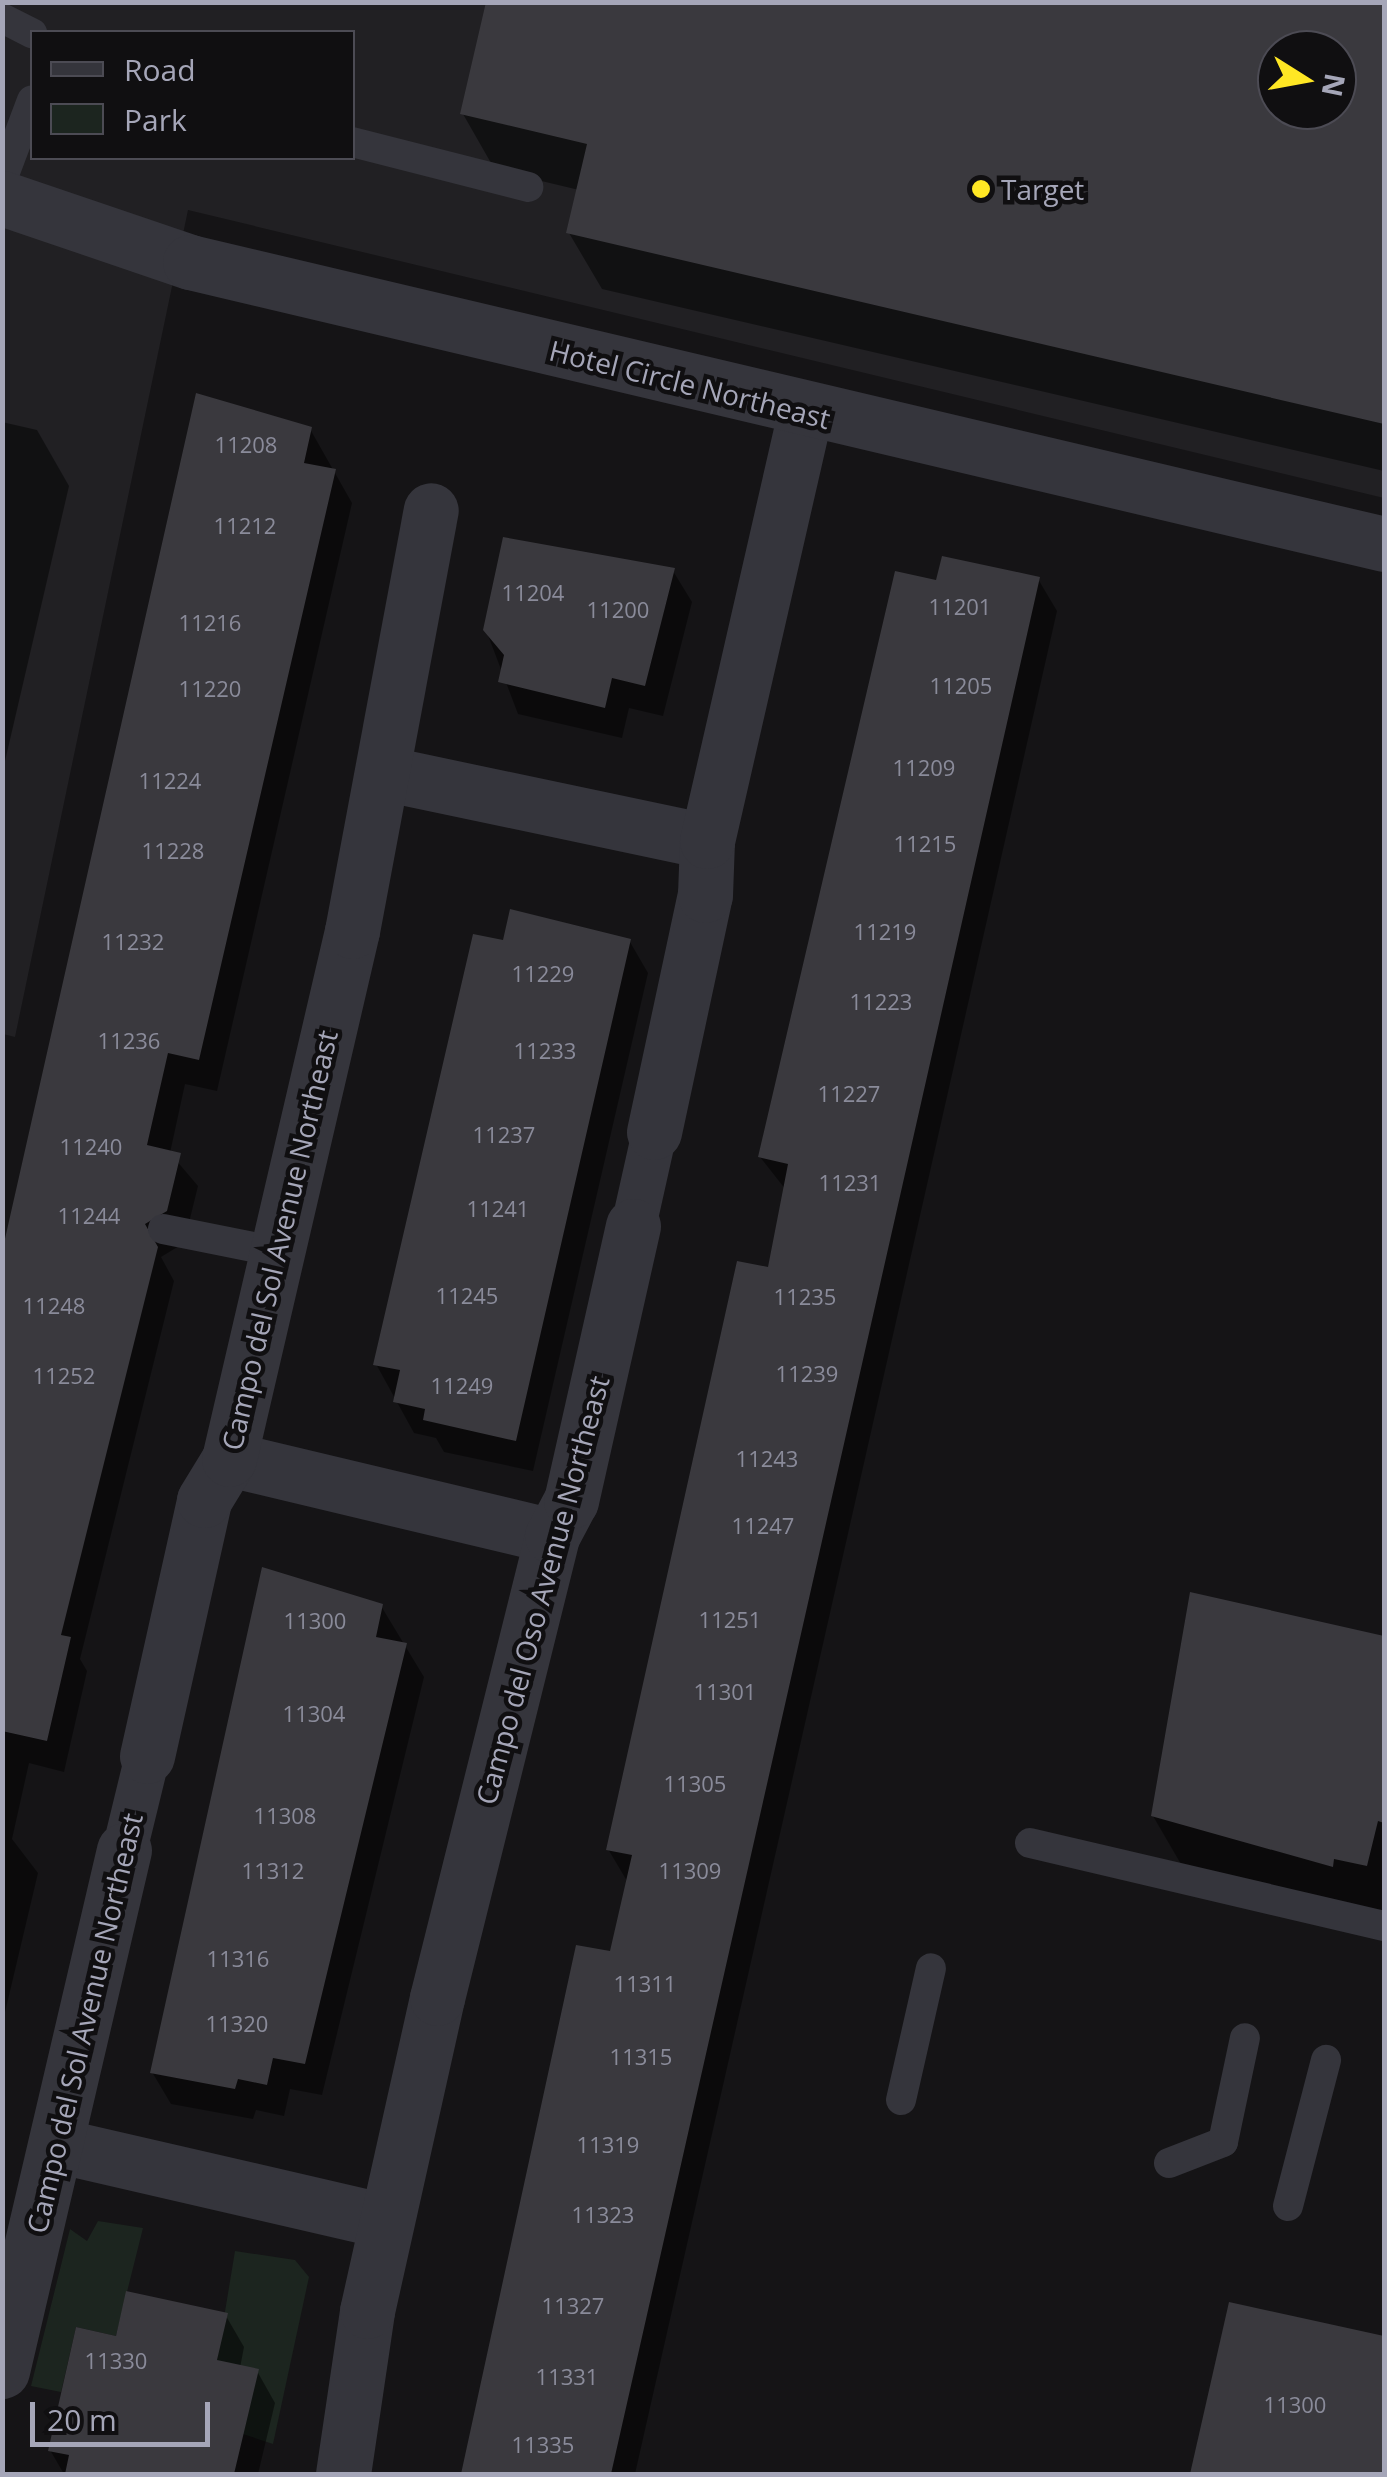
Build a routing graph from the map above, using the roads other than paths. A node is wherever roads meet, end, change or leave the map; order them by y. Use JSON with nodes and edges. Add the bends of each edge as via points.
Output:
{"nodes":[{"id":1,"x":2,"y":18,"type":"edge"},
{"id":2,"x":30,"y":32,"type":"edge"},
{"id":3,"x":30,"y":105,"type":"edge"},
{"id":4,"x":355,"y":143,"type":"edge"},
{"id":5,"x":2,"y":180,"type":"edge"},
{"id":6,"x":528,"y":187,"type":"dead end"},
{"id":7,"x":2,"y":198,"type":"edge"},
{"id":8,"x":806,"y":412,"type":"junction"},
{"id":9,"x":431,"y":510,"type":"dead end"},
{"id":10,"x":1384,"y":544,"type":"edge"},
{"id":11,"x":388,"y":774,"type":"junction"},
{"id":12,"x":707,"y":841,"type":"junction"},
{"id":13,"x":654,"y":1132,"type":"joint"},
{"id":14,"x":633,"y":1226,"type":"joint"},
{"id":15,"x":162,"y":1229,"type":"dead end"},
{"id":16,"x":278,"y":1252,"type":"junction"},
{"id":17,"x":229,"y":1459,"type":"junction"},
{"id":18,"x":552,"y":1536,"type":"junction"},
{"id":19,"x":147,"y":1756,"type":"joint"},
{"id":20,"x":1030,"y":1843,"type":"dead end"},
{"id":21,"x":124,"y":1850,"type":"joint"},
{"id":22,"x":1384,"y":1926,"type":"edge"},
{"id":23,"x":931,"y":1968,"type":"dead end"},
{"id":24,"x":1246,"y":2038,"type":"dead end"},
{"id":25,"x":1326,"y":2060,"type":"dead end"},
{"id":26,"x":902,"y":2100,"type":"dead end"},
{"id":27,"x":56,"y":2145,"type":"junction"},
{"id":28,"x":1169,"y":2162,"type":"dead end"},
{"id":29,"x":1288,"y":2206,"type":"dead end"},
{"id":30,"x":386,"y":2221,"type":"junction"},
{"id":31,"x":2,"y":2371,"type":"edge"},
{"id":32,"x":343,"y":2474,"type":"edge"}],
"edges":[{"from":1,"to":2,"type":"lane"},
{"from":3,"to":5,"type":"lane"},
{"from":4,"to":6,"type":"lane"},
{"from":7,"to":8,"type":"street","name":"Hotel Circle Northeast","via":[[190,262]]},
{"from":8,"to":10,"type":"street","name":"Hotel Circle Northeast"},
{"from":8,"to":12,"type":"street","name":"Campo del Oso Avenue Northeast"},
{"from":9,"to":11,"type":"street","name":"Campo del Sol Avenue Northeast","via":[[386,733]]},
{"from":11,"to":12,"type":"street"},
{"from":11,"to":16,"type":"street","name":"Campo del Sol Avenue Northeast"},
{"from":12,"to":13,"type":"street","name":"Campo del Oso Avenue Northeast","via":[[706,895]]},
{"from":13,"to":14,"type":"street","name":"Campo del Oso Avenue Northeast"},
{"from":14,"to":18,"type":"street","name":"Campo del Oso Avenue Northeast","via":[[571,1501]]},
{"from":15,"to":16,"type":"lane"},
{"from":16,"to":17,"type":"street","name":"Campo del Sol Avenue Northeast"},
{"from":17,"to":18,"type":"street"},
{"from":17,"to":19,"type":"street","name":"Campo del Sol Avenue Northeast","via":[[204,1500]]},
{"from":18,"to":30,"type":"street","name":"Campo del Oso Avenue Northeast"},
{"from":19,"to":21,"type":"street","name":"Campo del Sol Avenue Northeast"},
{"from":20,"to":22,"type":"lane"},
{"from":21,"to":27,"type":"street","name":"Campo del Sol Avenue Northeast"},
{"from":23,"to":26,"type":"lane"},
{"from":24,"to":28,"type":"lane","via":[[1223,2142]]},
{"from":25,"to":29,"type":"lane"},
{"from":27,"to":30,"type":"street"},
{"from":27,"to":31,"type":"street","name":"Campo del Sol Avenue Northeast"},
{"from":30,"to":32,"type":"street","name":"Campo del Oso Avenue Northeast"}]}
